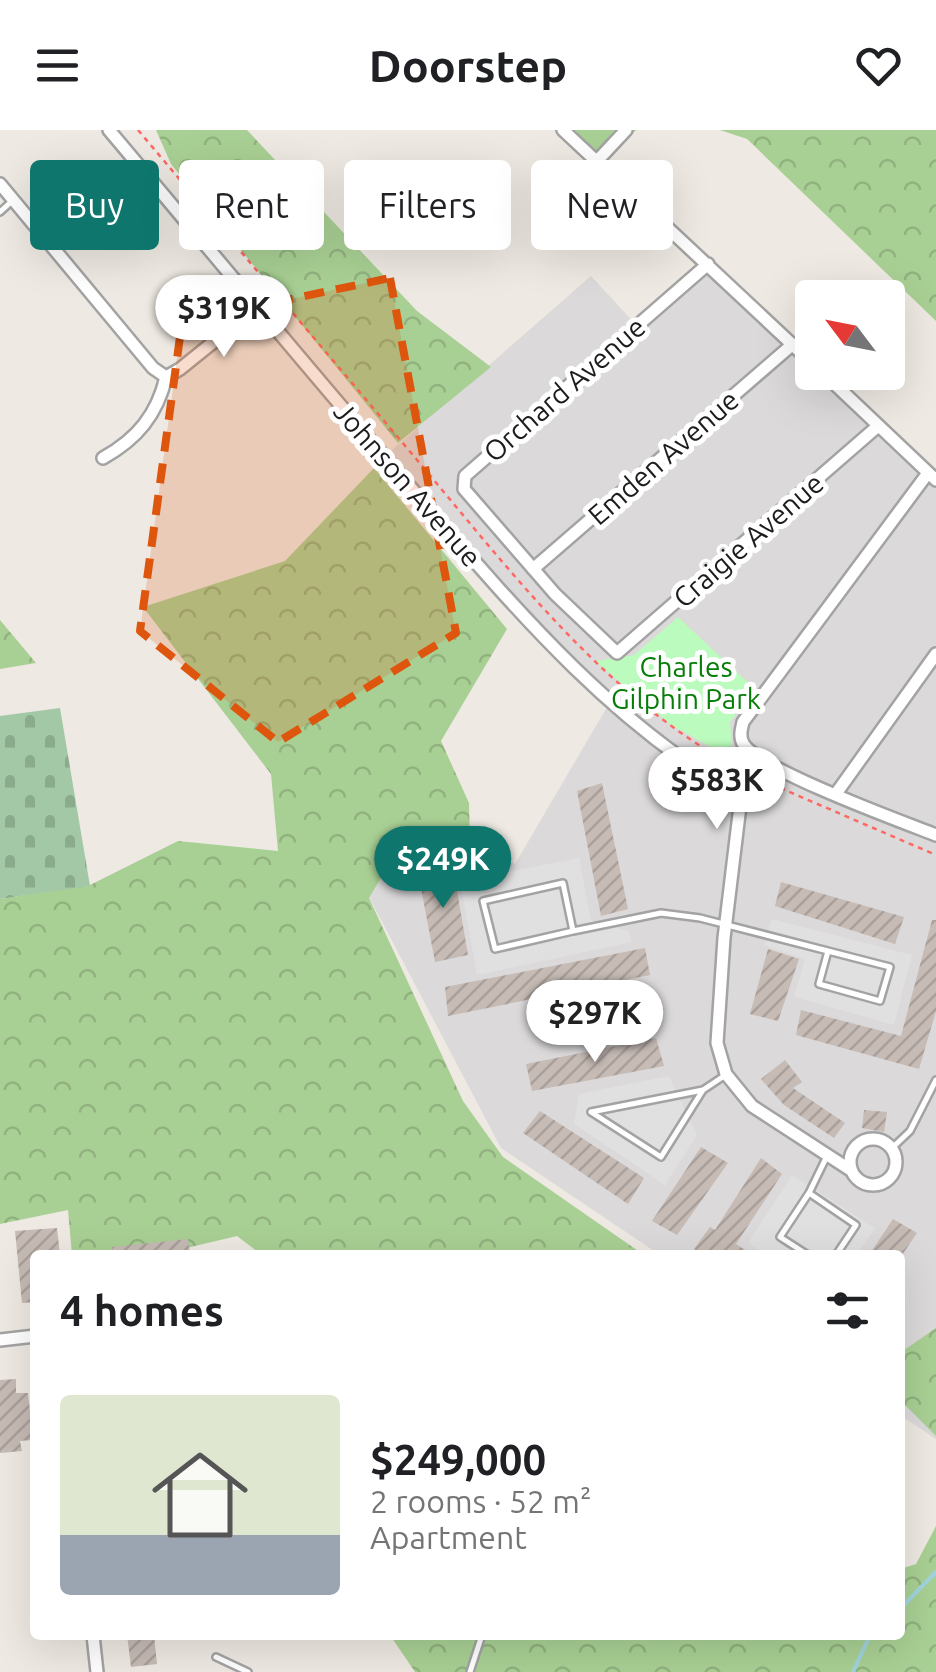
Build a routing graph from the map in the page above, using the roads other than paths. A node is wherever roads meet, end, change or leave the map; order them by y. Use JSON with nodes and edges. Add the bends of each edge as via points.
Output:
{"nodes":[{"id":1,"x":108,"y":130,"type":"edge"},
{"id":2,"x":563,"y":130,"type":"edge"},
{"id":3,"x":626,"y":130,"type":"edge"},
{"id":4,"x":594,"y":160,"type":"edge"},
{"id":5,"x":598,"y":160,"type":"edge"},
{"id":6,"x":0,"y":184,"type":"edge"},
{"id":7,"x":14,"y":200,"type":"junction"},
{"id":8,"x":0,"y":212,"type":"edge"},
{"id":9,"x":673,"y":232,"type":"edge"},
{"id":10,"x":708,"y":264,"type":"junction"},
{"id":11,"x":258,"y":306,"type":"junction"},
{"id":12,"x":792,"y":344,"type":"junction"},
{"id":13,"x":795,"y":347,"type":"edge"},
{"id":14,"x":166,"y":377,"type":"junction"},
{"id":15,"x":841,"y":390,"type":"edge"},
{"id":16,"x":878,"y":426,"type":"junction"},
{"id":17,"x":102,"y":458,"type":"dead end"},
{"id":18,"x":932,"y":477,"type":"edge"},
{"id":19,"x":533,"y":569,"type":"junction"},
{"id":20,"x":617,"y":653,"type":"joint"},
{"id":21,"x":936,"y":654,"type":"edge"},
{"id":22,"x":772,"y":764,"type":"junction"},
{"id":23,"x":835,"y":795,"type":"junction"},
{"id":24,"x":745,"y":799,"type":"junction"},
{"id":25,"x":936,"y":835,"type":"edge"},
{"id":26,"x":726,"y":924,"type":"junction"},
{"id":27,"x":573,"y":932,"type":"junction"},
{"id":28,"x":828,"y":951,"type":"junction"},
{"id":29,"x":726,"y":1074,"type":"junction"},
{"id":30,"x":936,"y":1080,"type":"edge"},
{"id":31,"x":703,"y":1090,"type":"junction"},
{"id":32,"x":891,"y":1149,"type":"junction"},
{"id":33,"x":827,"y":1156,"type":"junction"},
{"id":34,"x":852,"y":1170,"type":"junction"},
{"id":35,"x":809,"y":1193,"type":"junction"},
{"id":36,"x":800,"y":1250,"type":"edge"},
{"id":37,"x":839,"y":1250,"type":"edge"},
{"id":38,"x":30,"y":1337,"type":"edge"},
{"id":39,"x":0,"y":1340,"type":"edge"},
{"id":40,"x":94,"y":1640,"type":"edge"},
{"id":41,"x":480,"y":1640,"type":"edge"},
{"id":42,"x":216,"y":1658,"type":"dead end"},
{"id":43,"x":98,"y":1672,"type":"edge"},
{"id":44,"x":248,"y":1672,"type":"edge"},
{"id":45,"x":470,"y":1672,"type":"edge"}],
"edges":[{"from":1,"to":11,"type":"street","name":"Johnson Avenue"},
{"from":2,"to":4,"type":"street"},
{"from":3,"to":5,"type":"street"},
{"from":6,"to":7,"type":"street"},
{"from":7,"to":8,"type":"lane"},
{"from":7,"to":14,"type":"street"},
{"from":9,"to":10,"type":"street"},
{"from":10,"to":12,"type":"street"},
{"from":10,"to":19,"type":"street","name":"Orchard Avenue","via":[[465,476],[464,489]]},
{"from":11,"to":14,"type":"street"},
{"from":11,"to":24,"type":"street","name":"Johnson Avenue","via":[[550,646],[644,730]]},
{"from":12,"to":13,"type":"street"},
{"from":12,"to":19,"type":"street","name":"Emden Avenue"},
{"from":14,"to":17,"type":"street","via":[[160,404],[146,424]]},
{"from":15,"to":16,"type":"street"},
{"from":16,"to":18,"type":"street"},
{"from":16,"to":20,"type":"street","name":"Craigie Avenue"},
{"from":18,"to":22,"type":"street","via":[[743,722],[745,746]]},
{"from":19,"to":20,"type":"street","name":"Orchard Avenue"},
{"from":21,"to":23,"type":"street"},
{"from":22,"to":23,"type":"street"},
{"from":22,"to":24,"type":"street"},
{"from":23,"to":25,"type":"street"},
{"from":24,"to":26,"type":"street"},
{"from":26,"to":27,"type":"lane","via":[[661,913]]},
{"from":26,"to":28,"type":"lane"},
{"from":26,"to":29,"type":"street","via":[[716,1027]]},
{"from":27,"to":27,"type":"lane","via":[[495,949],[483,900],[564,882]]},
{"from":28,"to":28,"type":"lane","via":[[890,967],[880,1001],[819,984]]},
{"from":29,"to":31,"type":"lane"},
{"from":29,"to":33,"type":"street","via":[[752,1106]]},
{"from":30,"to":32,"type":"lane","via":[[910,1131]]},
{"from":31,"to":31,"type":"lane","via":[[647,1101],[590,1112],[661,1157]]},
{"from":32,"to":34,"type":"street","via":[[880,1140],[862,1142],[851,1156]]},
{"from":32,"to":34,"type":"street","via":[[895,1169],[884,1182],[866,1184]]},
{"from":33,"to":34,"type":"street"},
{"from":33,"to":35,"type":"lane"},
{"from":35,"to":36,"type":"lane","via":[[780,1238]]},
{"from":35,"to":37,"type":"lane","via":[[856,1225]]},
{"from":38,"to":39,"type":"street"},
{"from":40,"to":43,"type":"street"},
{"from":41,"to":45,"type":"lane"},
{"from":42,"to":44,"type":"lane"}]}
